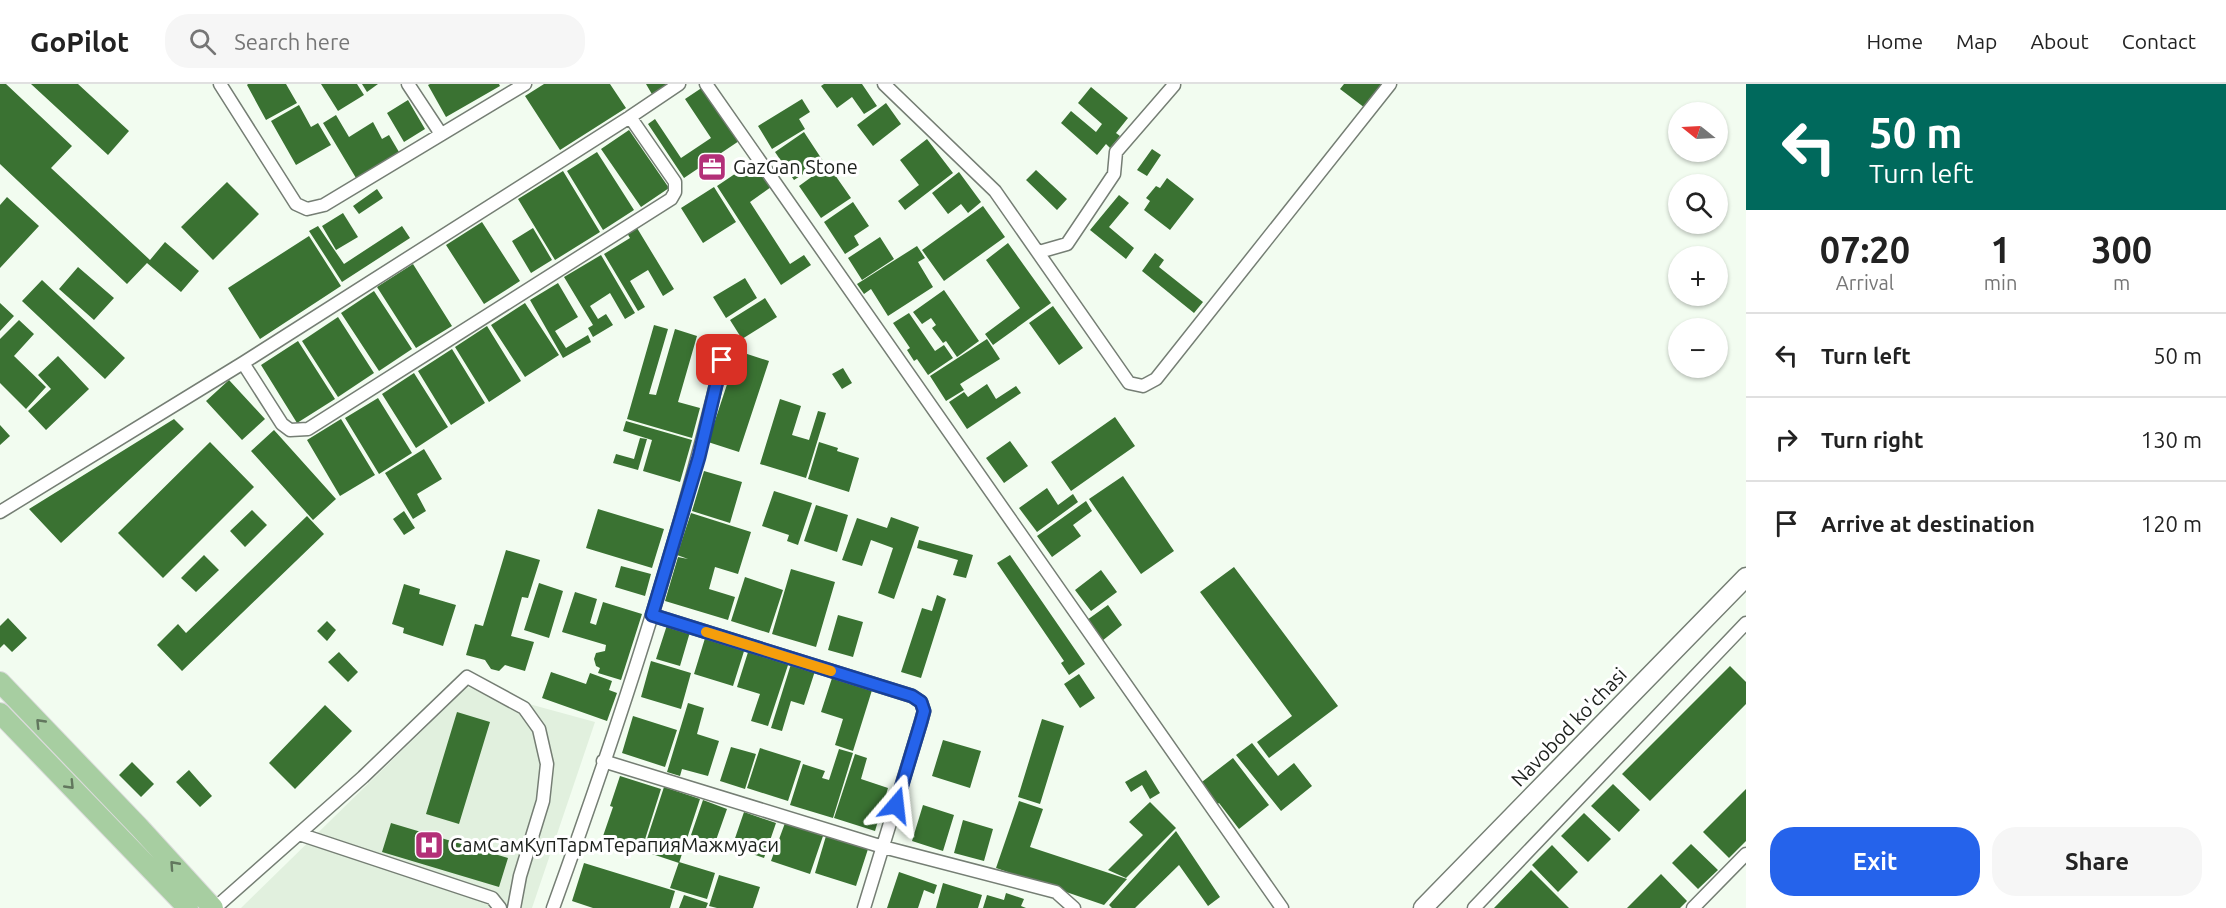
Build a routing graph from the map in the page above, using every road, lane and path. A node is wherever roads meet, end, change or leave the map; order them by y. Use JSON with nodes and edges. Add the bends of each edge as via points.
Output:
{"nodes":[{"id":1,"x":220,"y":84,"type":"edge"},
{"id":2,"x":408,"y":84,"type":"edge"},
{"id":3,"x":525,"y":84,"type":"edge"},
{"id":4,"x":679,"y":84,"type":"edge"},
{"id":5,"x":706,"y":84,"type":"edge"},
{"id":6,"x":884,"y":84,"type":"edge"},
{"id":7,"x":1174,"y":84,"type":"edge"},
{"id":8,"x":1390,"y":84,"type":"edge"},
{"id":9,"x":630,"y":117,"type":"junction"},
{"id":10,"x":441,"y":134,"type":"junction"},
{"id":11,"x":1039,"y":252,"type":"junction"},
{"id":12,"x":722,"y":360,"type":"dead end"},
{"id":13,"x":243,"y":363,"type":"junction"},
{"id":14,"x":0,"y":512,"type":"edge"},
{"id":15,"x":1746,"y":577,"type":"edge"},
{"id":16,"x":652,"y":615,"type":"junction"},
{"id":17,"x":1746,"y":623,"type":"edge"},
{"id":18,"x":0,"y":682,"type":"edge"},
{"id":19,"x":0,"y":713,"type":"edge"},
{"id":20,"x":603,"y":761,"type":"junction"},
{"id":21,"x":299,"y":834,"type":"junction"},
{"id":22,"x":883,"y":847,"type":"junction"},
{"id":23,"x":1746,"y":854,"type":"edge"},
{"id":24,"x":188,"y":908,"type":"edge"},
{"id":25,"x":214,"y":908,"type":"edge"},
{"id":26,"x":500,"y":908,"type":"edge"},
{"id":27,"x":514,"y":908,"type":"edge"},
{"id":28,"x":554,"y":908,"type":"edge"},
{"id":29,"x":864,"y":908,"type":"edge"},
{"id":30,"x":1074,"y":908,"type":"edge"},
{"id":31,"x":1282,"y":908,"type":"edge"},
{"id":32,"x":1424,"y":908,"type":"edge"},
{"id":33,"x":1474,"y":908,"type":"edge"},
{"id":34,"x":1693,"y":908,"type":"edge"}],
"edges":[{"from":1,"to":10,"type":"street","via":[[296,204],[307,209],[324,205]]},
{"from":2,"to":10,"type":"street"},
{"from":3,"to":10,"type":"street"},
{"from":4,"to":9,"type":"street"},
{"from":5,"to":31,"type":"street"},
{"from":6,"to":11,"type":"street","via":[[995,191]]},
{"from":7,"to":11,"type":"street","via":[[1116,152],[1114,174],[1067,243]]},
{"from":8,"to":11,"type":"street","via":[[1156,379],[1143,386],[1129,383]]},
{"from":9,"to":13,"type":"street"},
{"from":9,"to":13,"type":"street","via":[[675,182],[671,199],[308,429],[290,430],[282,424]]},
{"from":12,"to":16,"type":"street","via":[[699,457]]},
{"from":13,"to":14,"type":"street"},
{"from":15,"to":32,"type":"street","name":"Navobod ko'chasi"},
{"from":16,"to":20,"type":"street"},
{"from":16,"to":22,"type":"street","via":[[921,702],[924,711]]},
{"from":17,"to":33,"type":"street"},
{"from":25,"to":18,"type":"main road","one_way":true},
{"from":19,"to":24,"type":"main road","one_way":true},
{"from":20,"to":22,"type":"street"},
{"from":20,"to":28,"type":"street"},
{"from":21,"to":25,"type":"street"},
{"from":21,"to":26,"type":"street","via":[[492,898]]},
{"from":21,"to":27,"type":"street","via":[[467,677],[524,708],[539,729],[547,765],[543,801]]},
{"from":22,"to":29,"type":"street"},
{"from":22,"to":30,"type":"street","via":[[1056,892]]},
{"from":23,"to":34,"type":"street"}]}
